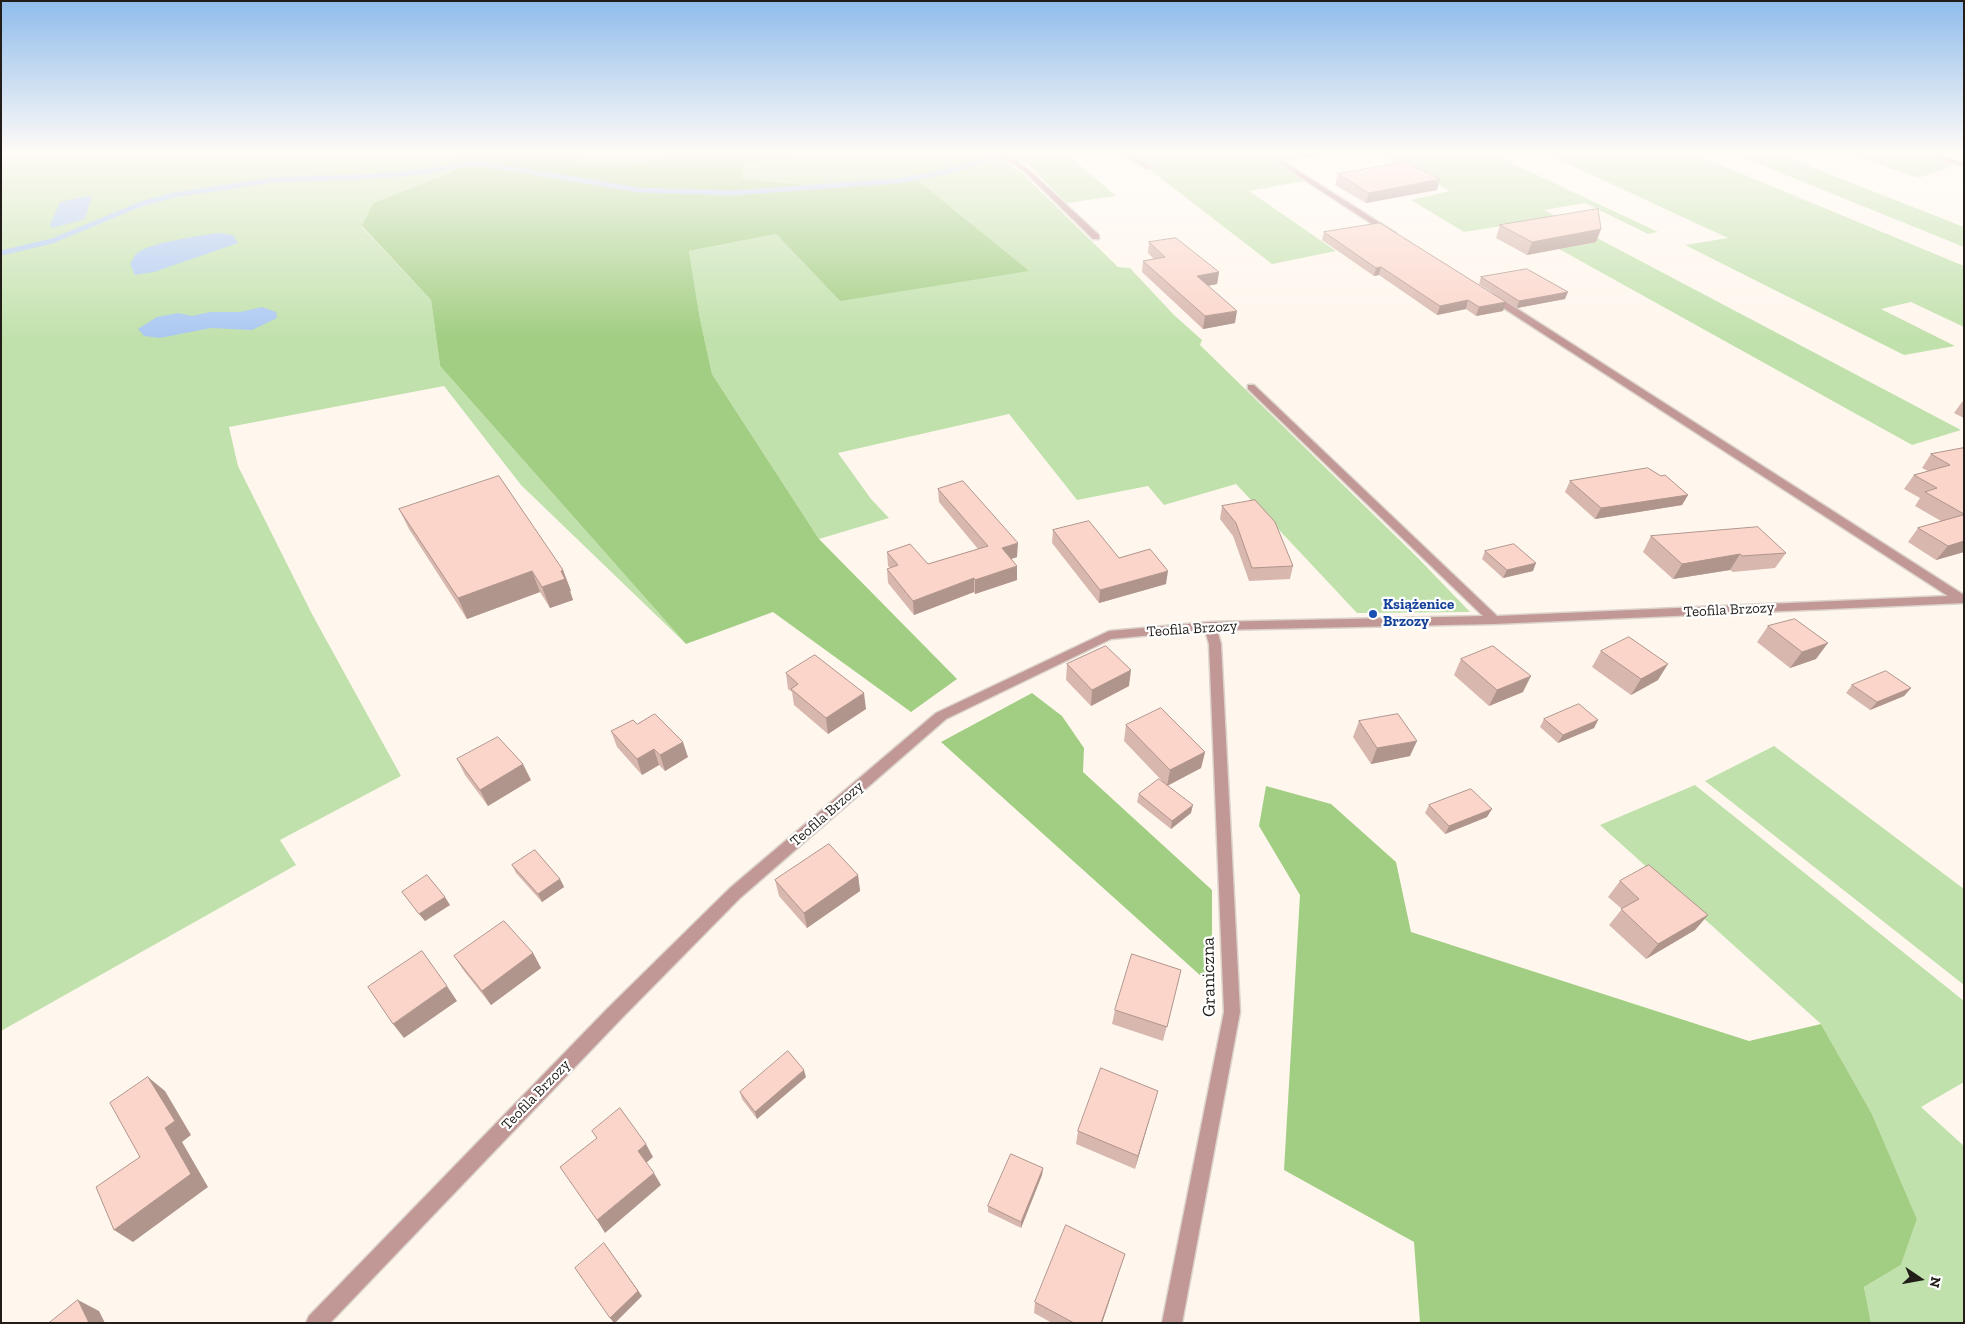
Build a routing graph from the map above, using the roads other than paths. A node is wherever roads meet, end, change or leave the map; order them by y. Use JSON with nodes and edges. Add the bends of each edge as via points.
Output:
{"nodes":[{"id":1,"x":1071,"y":214,"type":"edge"},
{"id":2,"x":1361,"y":214,"type":"edge"},
{"id":3,"x":1096,"y":238,"type":"dead end"},
{"id":4,"x":1400,"y":238,"type":"edge"},
{"id":5,"x":1484,"y":291,"type":"edge"},
{"id":6,"x":1251,"y":387,"type":"dead end"},
{"id":7,"x":1963,"y":599,"type":"edge"},
{"id":8,"x":1494,"y":620,"type":"junction"},
{"id":9,"x":1210,"y":626,"type":"junction"},
{"id":10,"x":316,"y":1323,"type":"edge"},
{"id":11,"x":1172,"y":1323,"type":"edge"}],
"edges":[{"from":1,"to":3,"type":"street"},
{"from":2,"to":4,"type":"street"},
{"from":5,"to":7,"type":"street"},
{"from":6,"to":8,"type":"street"},
{"from":7,"to":8,"type":"street","name":"Teofila Brzozy"},
{"from":8,"to":9,"type":"street","name":"Teofila Brzozy"},
{"from":9,"to":10,"type":"street","name":"Teofila Brzozy","via":[[1109,635],[942,716],[735,894],[614,1014]]},
{"from":9,"to":11,"type":"street","name":"Graniczna","via":[[1215,644],[1232,1012]]}]}
